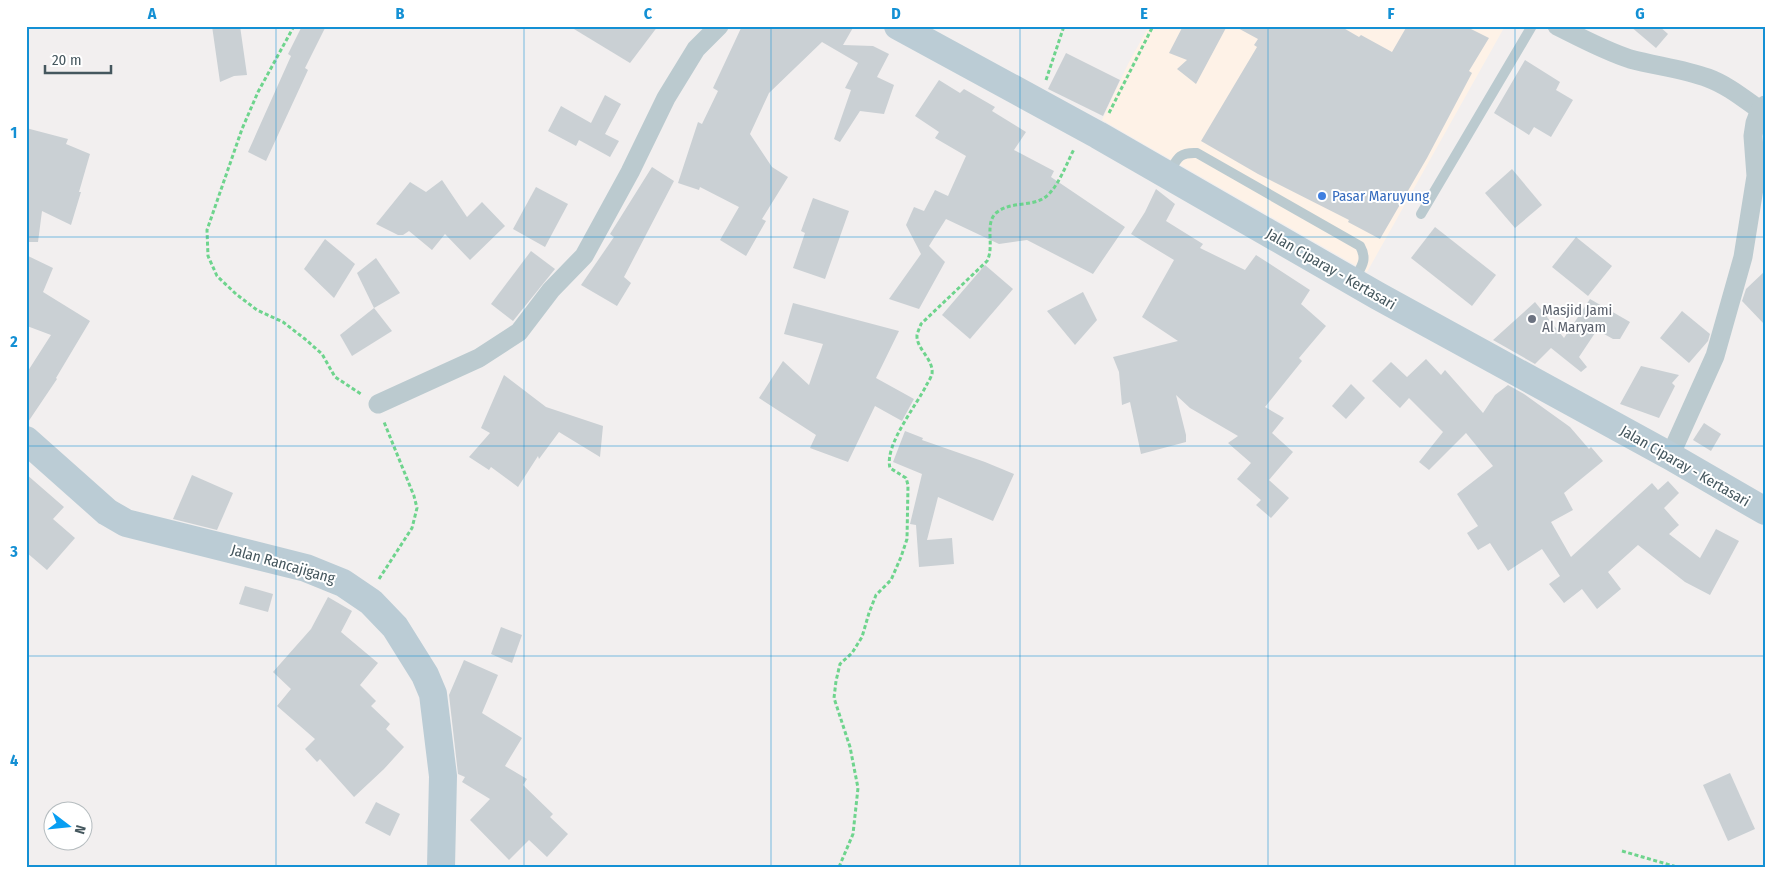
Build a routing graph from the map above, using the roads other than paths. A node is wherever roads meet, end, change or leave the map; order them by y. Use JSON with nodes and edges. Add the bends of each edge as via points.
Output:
{"nodes":[{"id":1,"x":719,"y":26,"type":"edge"},
{"id":2,"x":898,"y":26,"type":"edge"},
{"id":3,"x":1532,"y":26,"type":"edge"},
{"id":4,"x":1557,"y":26,"type":"edge"},
{"id":5,"x":1762,"y":107,"type":"edge"},
{"id":6,"x":1421,"y":214,"type":"dead end"},
{"id":7,"x":378,"y":404,"type":"road end"},
{"id":8,"x":26,"y":440,"type":"edge"},
{"id":9,"x":1670,"y":456,"type":"junction"},
{"id":10,"x":1765,"y":511,"type":"edge"},
{"id":11,"x":441,"y":867,"type":"edge"}],
"edges":[{"from":1,"to":7,"type":"street","via":[[696,49],[666,98],[584,256],[551,290],[519,332],[479,358]]},
{"from":2,"to":9,"type":"main road","name":"Jalan Ciparay - Kertasari","via":[[1463,344]]},
{"from":3,"to":6,"type":"lane"},
{"from":4,"to":5,"type":"street","via":[[1630,59],[1709,78]]},
{"from":5,"to":9,"type":"street","via":[[1753,136],[1756,176],[1743,257],[1715,356]]},
{"from":8,"to":11,"type":"main road","name":"Jalan Rancajigang","via":[[107,512],[126,523],[306,568],[344,582],[395,627],[433,694],[442,776]]},
{"from":9,"to":10,"type":"main road","name":"Jalan Ciparay - Kertasari"}]}
